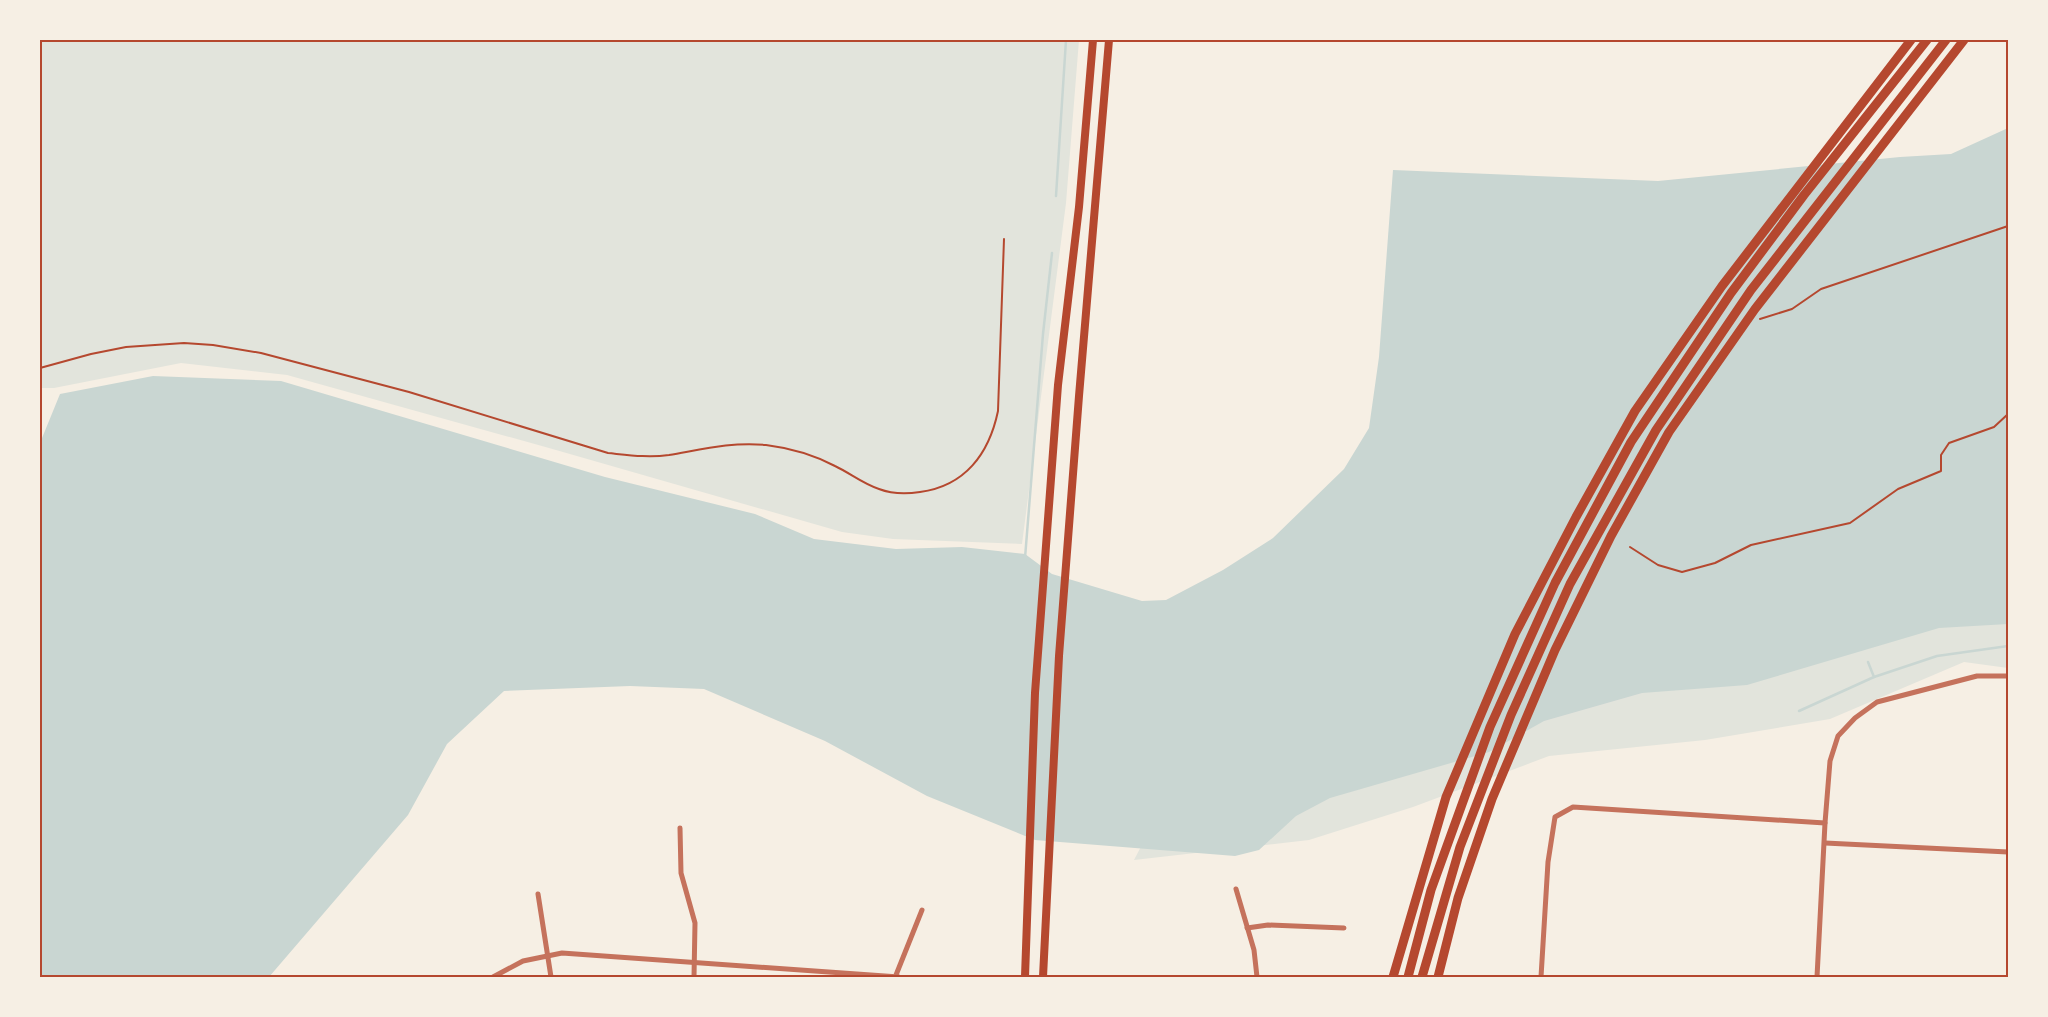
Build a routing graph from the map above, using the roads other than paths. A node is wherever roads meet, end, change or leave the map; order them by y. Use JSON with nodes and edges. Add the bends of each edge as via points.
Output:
{"nodes":[{"id":1,"x":1093,"y":40,"type":"edge"},
{"id":2,"x":1109,"y":40,"type":"edge"},
{"id":3,"x":1911,"y":40,"type":"edge"},
{"id":4,"x":1927,"y":40,"type":"edge"},
{"id":5,"x":1946,"y":40,"type":"edge"},
{"id":6,"x":1964,"y":40,"type":"edge"},
{"id":7,"x":2008,"y":676,"type":"edge"},
{"id":8,"x":1825,"y":823,"type":"junction"},
{"id":9,"x":680,"y":828,"type":"dead end"},
{"id":10,"x":1825,"y":844,"type":"junction"},
{"id":11,"x":2008,"y":852,"type":"edge"},
{"id":12,"x":1236,"y":889,"type":"dead end"},
{"id":13,"x":538,"y":894,"type":"dead end"},
{"id":14,"x":922,"y":910,"type":"dead end"},
{"id":15,"x":1247,"y":928,"type":"junction"},
{"id":16,"x":1344,"y":928,"type":"dead end"},
{"id":17,"x":548,"y":956,"type":"junction"},
{"id":18,"x":695,"y":962,"type":"junction"},
{"id":19,"x":821,"y":974,"type":"edge"},
{"id":20,"x":898,"y":976,"type":"edge"},
{"id":21,"x":493,"y":977,"type":"edge"},
{"id":22,"x":550,"y":977,"type":"edge"},
{"id":23,"x":694,"y":977,"type":"edge"},
{"id":24,"x":1025,"y":977,"type":"edge"},
{"id":25,"x":1043,"y":977,"type":"edge"},
{"id":26,"x":1257,"y":977,"type":"edge"},
{"id":27,"x":1393,"y":977,"type":"edge"},
{"id":28,"x":1408,"y":977,"type":"edge"},
{"id":29,"x":1422,"y":977,"type":"edge"},
{"id":30,"x":1438,"y":977,"type":"edge"},
{"id":31,"x":1541,"y":977,"type":"edge"},
{"id":32,"x":1817,"y":977,"type":"edge"}],
"edges":[{"from":1,"to":24,"type":"main road","via":[[1079,207],[1058,385],[1035,693]]},
{"from":2,"to":25,"type":"main road","via":[[1059,656]]},
{"from":3,"to":27,"type":"highway","via":[[1722,286],[1634,410],[1515,634],[1446,797]]},
{"from":4,"to":28,"type":"highway","via":[[1731,293],[1631,442],[1555,583],[1490,727],[1431,890]]},
{"from":5,"to":29,"type":"highway","via":[[1751,290],[1656,430],[1570,584],[1511,715],[1460,847]]},
{"from":6,"to":30,"type":"highway","via":[[1755,310],[1669,432],[1611,536],[1555,650],[1492,799],[1458,898]]},
{"from":7,"to":8,"type":"street","via":[[1977,676],[1877,702],[1856,718],[1838,736],[1830,761]]},
{"from":8,"to":10,"type":"street"},
{"from":8,"to":31,"type":"street","via":[[1573,807],[1555,816],[1548,862]]},
{"from":9,"to":18,"type":"street","via":[[682,873],[695,923]]},
{"from":10,"to":11,"type":"street"},
{"from":10,"to":32,"type":"street"},
{"from":12,"to":15,"type":"street"},
{"from":13,"to":17,"type":"street"},
{"from":14,"to":20,"type":"street"},
{"from":15,"to":16,"type":"street","via":[[1268,925]]},
{"from":15,"to":26,"type":"street"},
{"from":17,"to":18,"type":"street","via":[[562,954]]},
{"from":17,"to":21,"type":"street","via":[[523,961]]},
{"from":17,"to":22,"type":"street"},
{"from":18,"to":19,"type":"street"},
{"from":18,"to":23,"type":"street"},
{"from":19,"to":20,"type":"street"}]}
